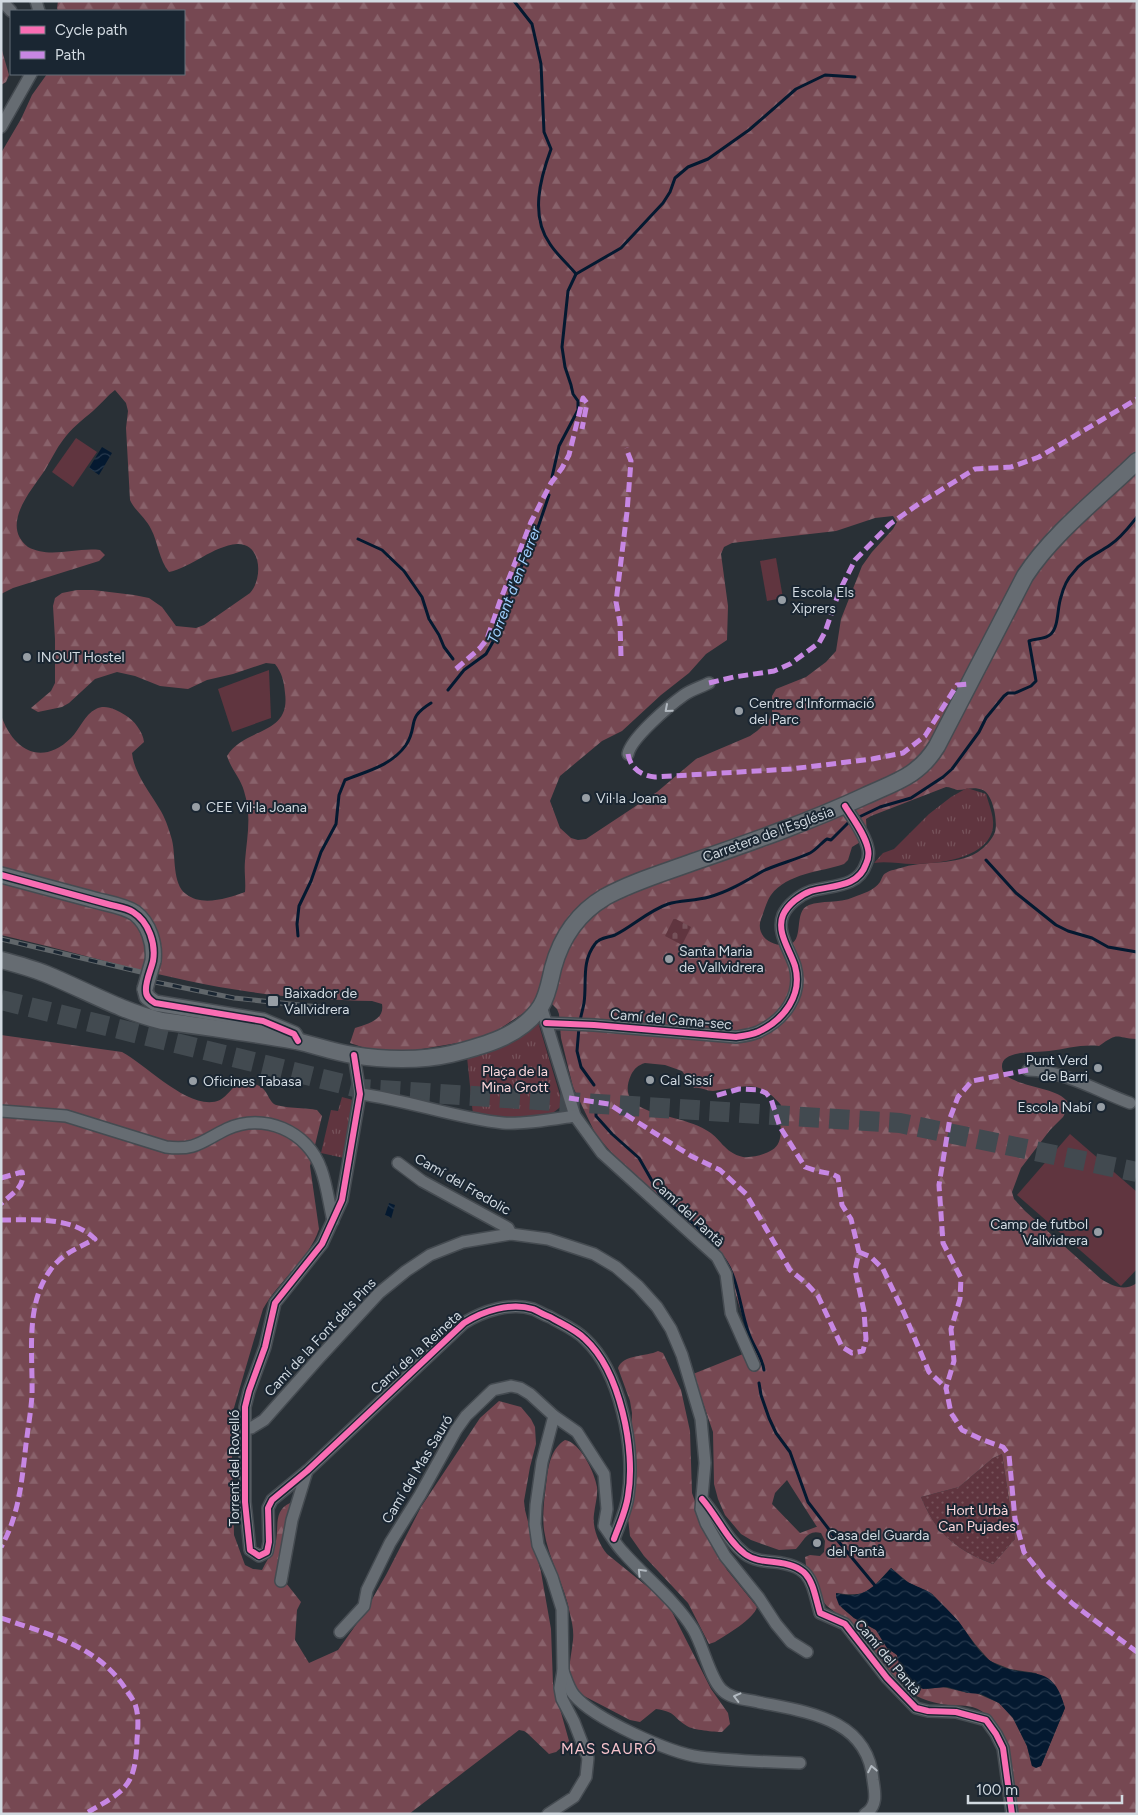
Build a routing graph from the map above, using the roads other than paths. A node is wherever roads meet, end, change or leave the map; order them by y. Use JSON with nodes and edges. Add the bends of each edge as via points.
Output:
{"nodes":[{"id":1,"x":30,"y":75,"type":"edge"},
{"id":2,"x":1,"y":126,"type":"edge"},
{"id":3,"x":1137,"y":462,"type":"edge"},
{"id":4,"x":709,"y":683,"type":"dead end"},
{"id":5,"x":628,"y":754,"type":"dead end"},
{"id":6,"x":845,"y":806,"type":"junction"},
{"id":7,"x":1,"y":876,"type":"edge"},
{"id":8,"x":1,"y":960,"type":"edge"},
{"id":9,"x":540,"y":1006,"type":"junction"},
{"id":10,"x":546,"y":1023,"type":"junction"},
{"id":11,"x":298,"y":1042,"type":"junction"},
{"id":12,"x":354,"y":1055,"type":"junction"},
{"id":13,"x":1028,"y":1070,"type":"dead end"},
{"id":14,"x":360,"y":1094,"type":"junction"},
{"id":15,"x":1134,"y":1105,"type":"edge"},
{"id":16,"x":1,"y":1110,"type":"edge"},
{"id":17,"x":578,"y":1121,"type":"junction"},
{"id":18,"x":398,"y":1163,"type":"dead end"},
{"id":19,"x":333,"y":1221,"type":"junction"},
{"id":20,"x":511,"y":1234,"type":"junction"},
{"id":21,"x":754,"y":1365,"type":"dead end"},
{"id":22,"x":554,"y":1416,"type":"junction"},
{"id":23,"x":244,"y":1428,"type":"junction"},
{"id":24,"x":307,"y":1471,"type":"junction"},
{"id":25,"x":702,"y":1499,"type":"junction"},
{"id":26,"x":614,"y":1539,"type":"junction"},
{"id":27,"x":281,"y":1580,"type":"dead end"},
{"id":28,"x":340,"y":1632,"type":"dead end"},
{"id":29,"x":807,"y":1652,"type":"dead end"},
{"id":30,"x":563,"y":1671,"type":"junction"},
{"id":31,"x":800,"y":1764,"type":"dead end"},
{"id":32,"x":548,"y":1814,"type":"edge"},
{"id":33,"x":865,"y":1814,"type":"edge"},
{"id":34,"x":1012,"y":1814,"type":"edge"}],
"edges":[{"from":1,"to":2,"type":"street"},
{"from":3,"to":6,"type":"main road","name":"Carretera de l'Església","via":[[1034,562],[924,765]]},
{"from":4,"to":5,"type":"street","one_way":true,"via":[[685,694],[633,742]]},
{"from":6,"to":9,"type":"main road","name":"Carretera de l'Església","via":[[635,883],[602,899],[578,919],[563,939]]},
{"from":6,"to":10,"type":"street","name":"Camí del Cama-sec","via":[[868,850],[866,867],[852,882],[811,891],[787,908],[782,925],[795,965],[796,992],[787,1010],[772,1024],[756,1033],[736,1037]]},
{"from":7,"to":11,"type":"street","bridge":true,"via":[[133,912],[142,920],[153,944],[146,989],[147,997],[155,1003],[263,1022],[294,1034]]},
{"from":8,"to":11,"type":"main road","via":[[46,974],[110,1004],[147,1017]]},
{"from":9,"to":10,"type":"street"},
{"from":9,"to":12,"type":"main road","via":[[524,1024],[505,1036],[449,1054],[407,1058]]},
{"from":10,"to":17,"type":"street"},
{"from":11,"to":12,"type":"main road"},
{"from":12,"to":14,"type":"street","name":"Torrent del Rovelló"},
{"from":13,"to":15,"type":"street","via":[[1076,1080]]},
{"from":14,"to":17,"type":"street","via":[[480,1120],[505,1123],[551,1119]]},
{"from":14,"to":19,"type":"street","name":"Torrent del Rovelló","via":[[342,1200]]},
{"from":16,"to":19,"type":"street","via":[[66,1116],[178,1148],[199,1144],[238,1125],[251,1122],[275,1124],[296,1136],[314,1154],[321,1168]]},
{"from":17,"to":21,"type":"street","name":"Camí del Pantà","via":[[602,1153],[717,1257],[726,1274],[731,1313]]},
{"from":18,"to":20,"type":"street","name":"Camí del Fredolic","via":[[422,1181],[508,1228]]},
{"from":19,"to":23,"type":"street","name":"Torrent del Rovelló","via":[[322,1244],[275,1303],[265,1347],[245,1407]]},
{"from":20,"to":23,"type":"street","name":"Camí de la Font dels Pins","via":[[446,1247],[406,1270],[366,1306],[264,1420],[251,1428]]},
{"from":20,"to":25,"type":"street","name":"Camí de la Font dels Pins","via":[[548,1239],[599,1256],[628,1276],[657,1307],[677,1342],[701,1419],[705,1463]]},
{"from":22,"to":26,"type":"street","name":"Camí del Mas Sauró","via":[[577,1432],[604,1474],[607,1509],[604,1526]]},
{"from":22,"to":28,"type":"street","name":"Camí del Mas Sauró","via":[[530,1394],[511,1386],[493,1390],[479,1402],[456,1430],[390,1543],[367,1590],[364,1606]]},
{"from":22,"to":30,"type":"street","via":[[542,1462],[535,1524],[538,1545],[562,1609]]},
{"from":23,"to":24,"type":"street","name":"Torrent del Rovelló","via":[[247,1535],[254,1554],[263,1555],[268,1548],[268,1515],[272,1500]]},
{"from":24,"to":26,"type":"street","name":"Camí de la Reineta","via":[[464,1323],[500,1308],[528,1308],[570,1327],[589,1343],[604,1364],[622,1410],[628,1439],[629,1488]]},
{"from":24,"to":27,"type":"street","name":"Camí de la Reineta","via":[[292,1520]]},
{"from":25,"to":29,"type":"street","name":"Camí de la Font dels Pins","via":[[701,1509],[706,1523],[725,1556],[791,1642]]},
{"from":25,"to":34,"type":"street","name":"Camí del Pantà","via":[[743,1552],[755,1559],[800,1568],[810,1580],[820,1613],[845,1624],[887,1678],[916,1708],[956,1712],[986,1720],[1003,1748]]},
{"from":33,"to":26,"type":"street","one_way":true,"via":[[871,1810],[875,1799],[872,1768],[856,1740],[827,1718],[731,1696],[723,1691],[716,1683],[693,1629]]},
{"from":30,"to":31,"type":"street","via":[[580,1702],[660,1746],[700,1757]]},
{"from":30,"to":32,"type":"street","via":[[562,1699],[588,1758],[586,1777],[574,1797]]}]}
